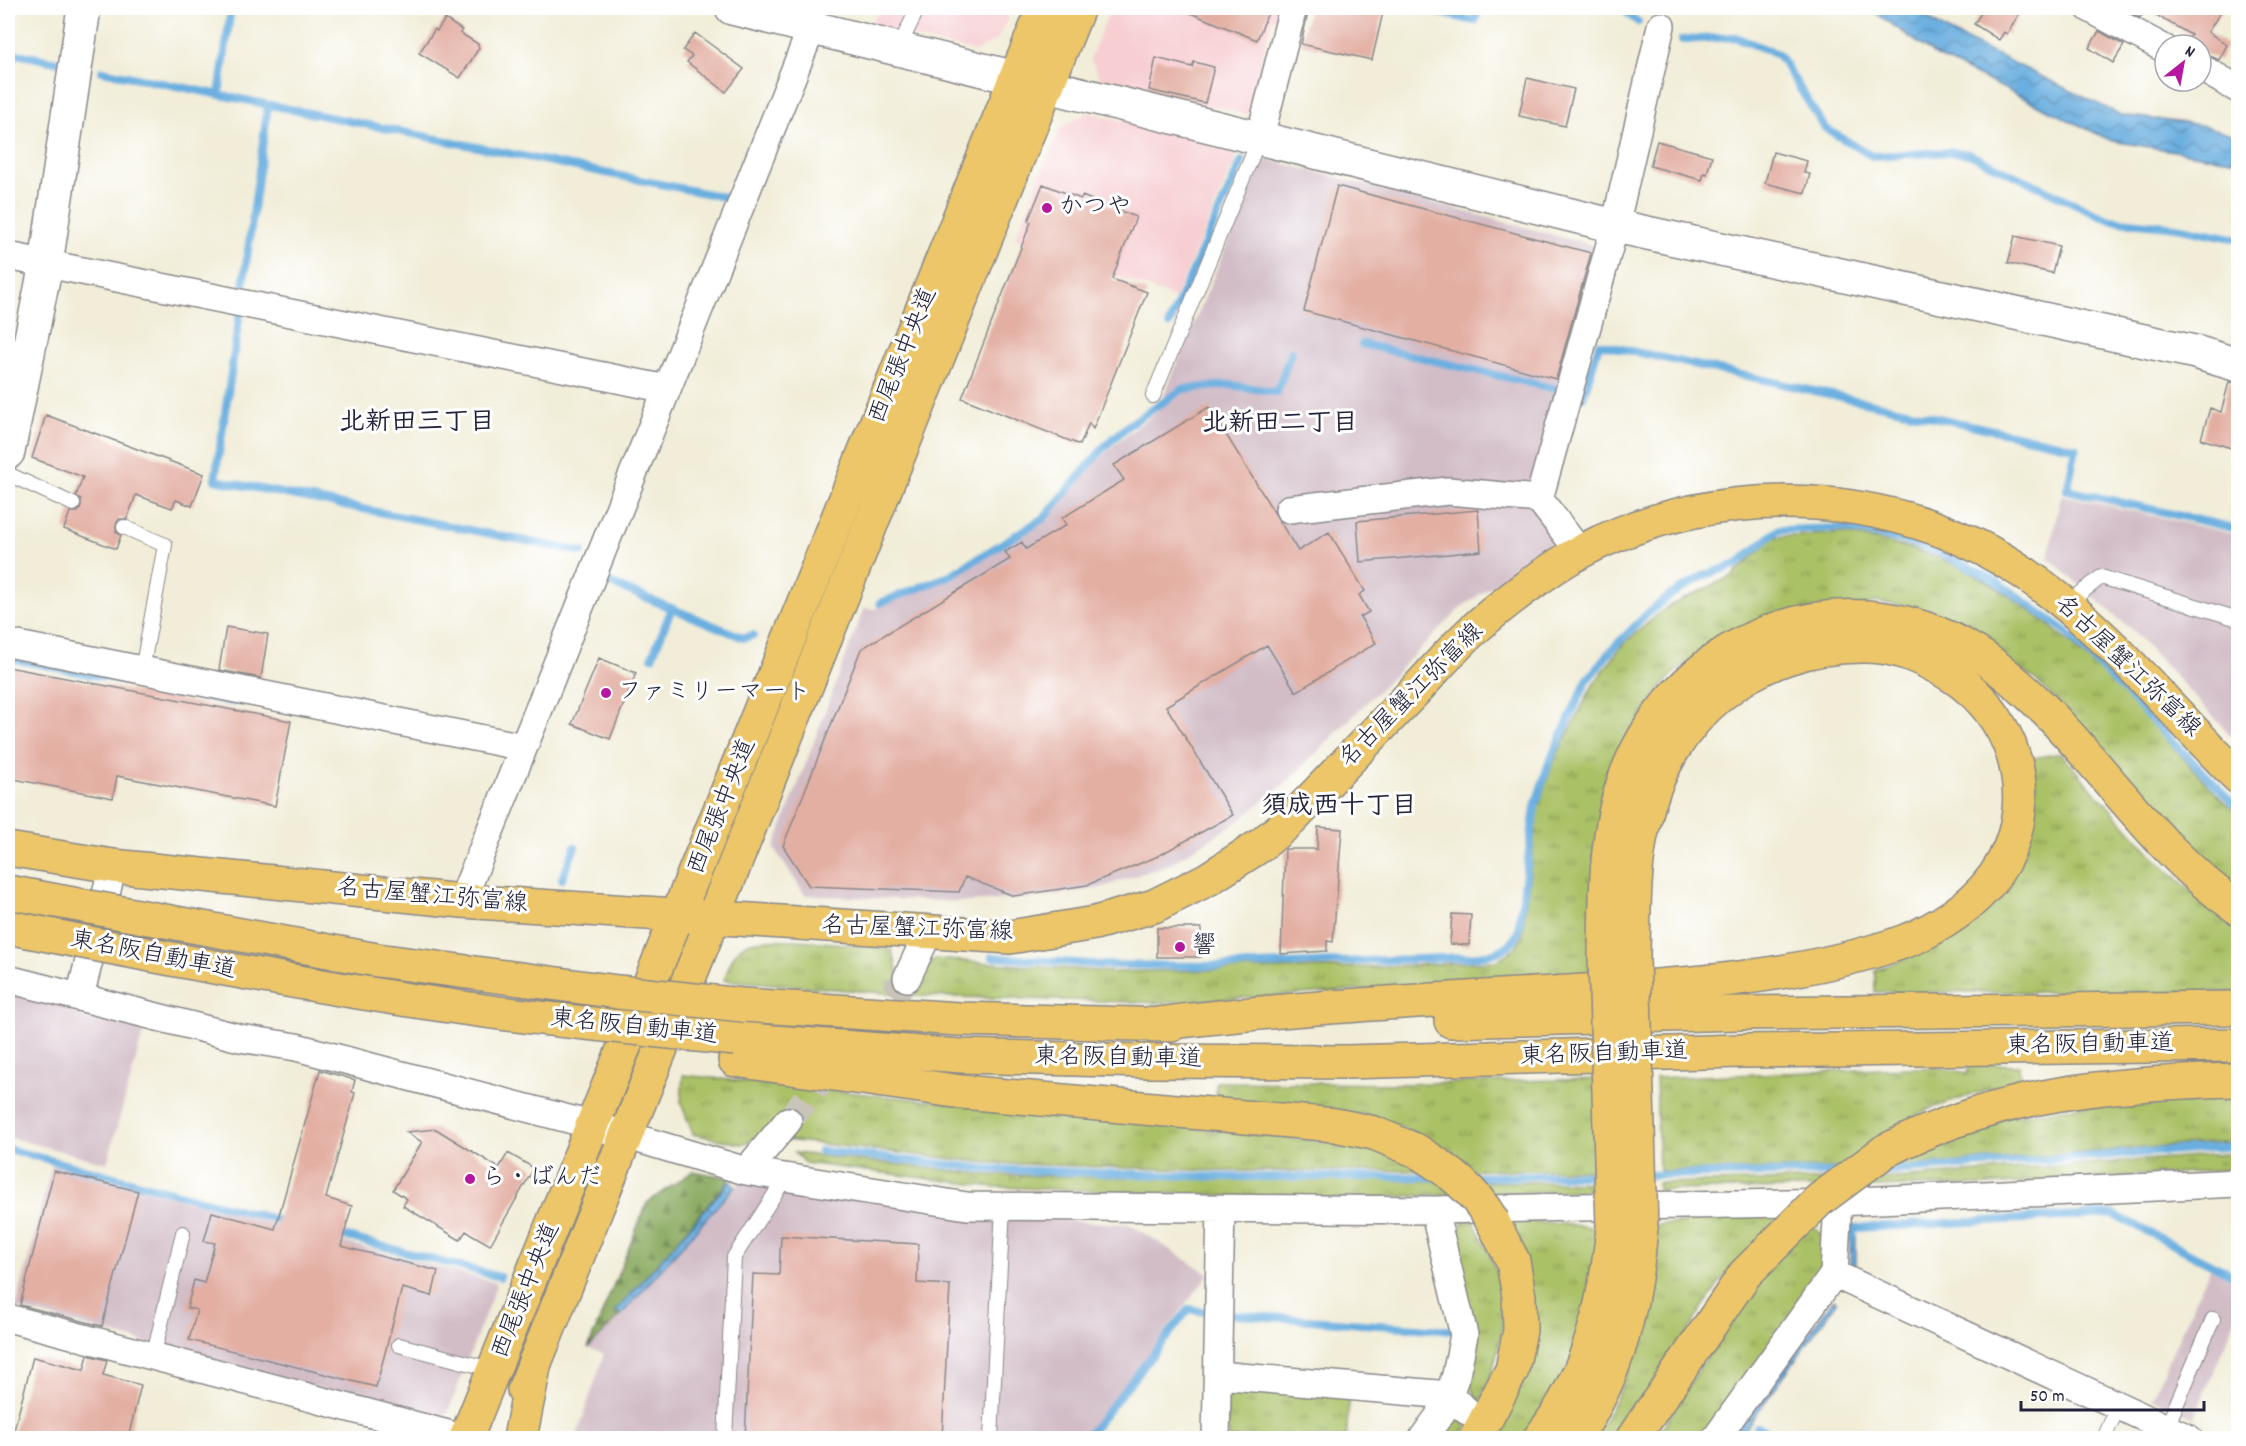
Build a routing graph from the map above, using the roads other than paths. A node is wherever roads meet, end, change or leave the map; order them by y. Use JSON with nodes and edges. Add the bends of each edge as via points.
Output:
{"nodes":[{"id":1,"x":84,"y":8,"type":"edge"},
{"id":2,"x":732,"y":8,"type":"edge"},
{"id":3,"x":918,"y":8,"type":"edge"},
{"id":4,"x":1044,"y":8,"type":"edge"},
{"id":5,"x":1078,"y":8,"type":"edge"},
{"id":6,"x":1293,"y":8,"type":"edge"},
{"id":7,"x":2089,"y":8,"type":"edge"},
{"id":8,"x":1661,"y":26,"type":"dead end"},
{"id":9,"x":812,"y":27,"type":"junction"},
{"id":10,"x":2153,"y":43,"type":"edge"},
{"id":11,"x":898,"y":49,"type":"junction"},
{"id":12,"x":2213,"y":75,"type":"edge"},
{"id":13,"x":1030,"y":82,"type":"junction"},
{"id":14,"x":2238,"y":89,"type":"edge"},
{"id":15,"x":1260,"y":137,"type":"junction"},
{"id":16,"x":1615,"y":226,"type":"junction"},
{"id":17,"x":8,"y":256,"type":"edge"},
{"id":18,"x":46,"y":264,"type":"junction"},
{"id":19,"x":2238,"y":365,"type":"edge"},
{"id":20,"x":667,"y":388,"type":"junction"},
{"id":21,"x":1153,"y":396,"type":"dead end"},
{"id":22,"x":8,"y":452,"type":"edge"},
{"id":23,"x":8,"y":474,"type":"edge"},
{"id":24,"x":1539,"y":499,"type":"junction"},
{"id":25,"x":73,"y":504,"type":"dead end"},
{"id":26,"x":1289,"y":509,"type":"dead end"},
{"id":27,"x":124,"y":527,"type":"dead end"},
{"id":28,"x":1580,"y":552,"type":"junction"},
{"id":29,"x":2066,"y":604,"type":"junction"},
{"id":30,"x":2238,"y":619,"type":"edge"},
{"id":31,"x":8,"y":643,"type":"edge"},
{"id":32,"x":141,"y":669,"type":"junction"},
{"id":33,"x":524,"y":747,"type":"junction"},
{"id":34,"x":2238,"y":776,"type":"edge"},
{"id":35,"x":8,"y":849,"type":"edge"},
{"id":36,"x":114,"y":866,"type":"junction"},
{"id":37,"x":8,"y":892,"type":"edge"},
{"id":38,"x":462,"y":901,"type":"junction"},
{"id":39,"x":2238,"y":908,"type":"edge"},
{"id":40,"x":680,"y":916,"type":"junction"},
{"id":41,"x":714,"y":918,"type":"junction"},
{"id":42,"x":8,"y":927,"type":"edge"},
{"id":43,"x":928,"y":933,"type":"junction"},
{"id":44,"x":1619,"y":958,"type":"junction"},
{"id":45,"x":907,"y":978,"type":"tunnel mouth"},
{"id":46,"x":8,"y":979,"type":"edge"},
{"id":47,"x":80,"y":996,"type":"junction"},
{"id":48,"x":2238,"y":1008,"type":"edge"},
{"id":49,"x":1149,"y":1025,"type":"junction"},
{"id":50,"x":2238,"y":1045,"type":"edge"},
{"id":51,"x":736,"y":1049,"type":"junction"},
{"id":52,"x":2238,"y":1080,"type":"edge"},
{"id":53,"x":788,"y":1121,"type":"tunnel mouth"},
{"id":54,"x":595,"y":1126,"type":"junction"},
{"id":55,"x":626,"y":1135,"type":"junction"},
{"id":56,"x":746,"y":1171,"type":"junction"},
{"id":57,"x":786,"y":1177,"type":"junction"},
{"id":58,"x":2238,"y":1183,"type":"edge"},
{"id":59,"x":1838,"y":1202,"type":"junction"},
{"id":60,"x":1003,"y":1207,"type":"junction"},
{"id":61,"x":1221,"y":1209,"type":"junction"},
{"id":62,"x":1434,"y":1210,"type":"junction"},
{"id":63,"x":1627,"y":1228,"type":"junction"},
{"id":64,"x":183,"y":1233,"type":"dead end"},
{"id":65,"x":1834,"y":1274,"type":"junction"},
{"id":66,"x":8,"y":1318,"type":"edge"},
{"id":67,"x":2213,"y":1319,"type":"dead end"},
{"id":68,"x":399,"y":1345,"type":"dead end"},
{"id":69,"x":153,"y":1357,"type":"junction"},
{"id":70,"x":535,"y":1362,"type":"junction"},
{"id":71,"x":494,"y":1370,"type":"junction"},
{"id":72,"x":1218,"y":1375,"type":"junction"},
{"id":73,"x":2118,"y":1407,"type":"junction"},
{"id":74,"x":1464,"y":1415,"type":"edge"},
{"id":75,"x":2177,"y":1434,"type":"edge"},
{"id":76,"x":465,"y":1438,"type":"edge"},
{"id":77,"x":504,"y":1438,"type":"edge"},
{"id":78,"x":520,"y":1438,"type":"edge"},
{"id":79,"x":725,"y":1438,"type":"edge"},
{"id":80,"x":991,"y":1438,"type":"edge"},
{"id":81,"x":1216,"y":1438,"type":"edge"},
{"id":82,"x":1423,"y":1438,"type":"edge"},
{"id":83,"x":1540,"y":1438,"type":"edge"},
{"id":84,"x":1575,"y":1438,"type":"edge"},
{"id":85,"x":1633,"y":1438,"type":"edge"},
{"id":86,"x":1716,"y":1438,"type":"edge"},
{"id":87,"x":2104,"y":1438,"type":"edge"}],
"edges":[{"from":1,"to":18,"type":"street"},
{"from":2,"to":9,"type":"street"},
{"from":3,"to":11,"type":"lane"},
{"from":4,"to":13,"type":"main road","name":"西尾張中央道"},
{"from":5,"to":13,"type":"main road","name":"西尾張中央道"},
{"from":6,"to":15,"type":"street"},
{"from":7,"to":10,"type":"street"},
{"from":8,"to":16,"type":"street"},
{"from":9,"to":11,"type":"street"},
{"from":9,"to":20,"type":"street"},
{"from":11,"to":13,"type":"street"},
{"from":12,"to":14,"type":"street"},
{"from":13,"to":15,"type":"street"},
{"from":13,"to":40,"type":"main road","name":"西尾張中央道"},
{"from":13,"to":41,"type":"main road","name":"西尾張中央道"},
{"from":15,"to":16,"type":"street"},
{"from":15,"to":21,"type":"lane"},
{"from":16,"to":19,"type":"street","via":[[2195,352]]},
{"from":16,"to":24,"type":"street"},
{"from":17,"to":18,"type":"street"},
{"from":18,"to":20,"type":"street"},
{"from":18,"to":22,"type":"street"},
{"from":20,"to":33,"type":"street"},
{"from":23,"to":25,"type":"lane"},
{"from":24,"to":26,"type":"street","via":[[1448,492]]},
{"from":24,"to":28,"type":"street"},
{"from":27,"to":32,"type":"lane","via":[[165,545]]},
{"from":28,"to":29,"type":"main road","name":"名古屋蟹江弥富線","via":[[1637,528],[1694,511],[1770,501],[1831,503],[1885,513],[1953,536],[2023,573]]},
{"from":28,"to":43,"type":"main road","name":"名古屋蟹江弥富線","via":[[1472,631],[1291,820],[1208,879],[1154,906],[1095,923],[1010,937]]},
{"from":29,"to":30,"type":"lane","via":[[2101,577]]},
{"from":29,"to":34,"type":"main road","name":"名古屋蟹江弥富線","via":[[2119,652]]},
{"from":31,"to":32,"type":"street"},
{"from":32,"to":33,"type":"street"},
{"from":33,"to":38,"type":"street"},
{"from":35,"to":36,"type":"main road","name":"名古屋蟹江弥富線"},
{"from":36,"to":38,"type":"main road","name":"名古屋蟹江弥富線"},
{"from":36,"to":47,"type":"street"},
{"from":37,"to":49,"type":"main road","name":"東名阪自動車道","bridge":true,"via":[[377,960],[618,992],[742,1005],[959,1019]]},
{"from":38,"to":40,"type":"main road","name":"名古屋蟹江弥富線"},
{"from":39,"to":44,"type":"main road","via":[[2184,865],[2037,702],[1986,659],[1933,631],[1906,622],[1880,617],[1827,617],[1769,632],[1727,651],[1690,679],[1652,725],[1626,777],[1614,818],[1606,883]]},
{"from":40,"to":41,"type":"main road","name":"名古屋蟹江弥富線"},
{"from":40,"to":54,"type":"main road","name":"西尾張中央道"},
{"from":41,"to":43,"type":"main road","name":"名古屋蟹江弥富線"},
{"from":41,"to":55,"type":"main road","name":"西尾張中央道"},
{"from":42,"to":51,"type":"main road","name":"東名阪自動車道","bridge":true,"via":[[251,974]]},
{"from":43,"to":45,"type":"street"},
{"from":44,"to":49,"type":"main road","via":[[1638,851],[1652,794],[1664,766],[1696,717],[1756,670],[1818,649],[1876,646],[1906,652],[1958,680],[1982,699],[2000,722],[2012,748],[2018,775],[2018,822],[2009,847],[1984,888],[1972,899],[1923,933],[1895,945],[1815,965],[1677,986],[1258,1011]]},
{"from":44,"to":63,"type":"main road","bridge":true},
{"from":46,"to":47,"type":"street"},
{"from":47,"to":54,"type":"street"},
{"from":48,"to":49,"type":"main road","name":"東名阪自動車道"},
{"from":50,"to":51,"type":"main road","name":"東名阪自動車道","via":[[1765,1051],[1346,1062],[1146,1061]]},
{"from":51,"to":74,"type":"main road","bridge":true,"via":[[962,1092],[1335,1125],[1374,1133],[1417,1151],[1469,1189],[1493,1222],[1513,1261],[1520,1330],[1512,1370]]},
{"from":52,"to":85,"type":"main road","bridge":true,"via":[[2156,1082],[2045,1096],[1953,1119],[1885,1150],[1819,1200],[1745,1274]]},
{"from":53,"to":56,"type":"street"},
{"from":54,"to":55,"type":"street"},
{"from":54,"to":71,"type":"main road","name":"西尾張中央道"},
{"from":55,"to":56,"type":"street"},
{"from":55,"to":70,"type":"main road","name":"西尾張中央道"},
{"from":56,"to":57,"type":"street"},
{"from":57,"to":60,"type":"street","via":[[967,1206]]},
{"from":57,"to":79,"type":"lane","via":[[734,1257]]},
{"from":58,"to":59,"type":"street"},
{"from":59,"to":62,"type":"street"},
{"from":59,"to":65,"type":"street"},
{"from":60,"to":61,"type":"street"},
{"from":60,"to":80,"type":"lane"},
{"from":61,"to":62,"type":"street"},
{"from":61,"to":72,"type":"street"},
{"from":62,"to":74,"type":"street","via":[[1464,1335]]},
{"from":63,"to":83,"type":"main road","via":[[1596,1330],[1564,1400]]},
{"from":63,"to":84,"type":"main road","via":[[1633,1298],[1624,1335],[1599,1397]]},
{"from":64,"to":69,"type":"lane"},
{"from":65,"to":73,"type":"street"},
{"from":65,"to":86,"type":"street"},
{"from":66,"to":69,"type":"street"},
{"from":67,"to":75,"type":"lane"},
{"from":68,"to":71,"type":"lane"},
{"from":69,"to":76,"type":"street"},
{"from":70,"to":77,"type":"main road","name":"西尾張中央道"},
{"from":70,"to":78,"type":"main road"},
{"from":71,"to":76,"type":"main road","name":"西尾張中央道"},
{"from":72,"to":74,"type":"street"},
{"from":72,"to":81,"type":"street"},
{"from":73,"to":75,"type":"street"},
{"from":73,"to":87,"type":"lane"},
{"from":74,"to":82,"type":"street","via":[[1444,1409]]}]}
